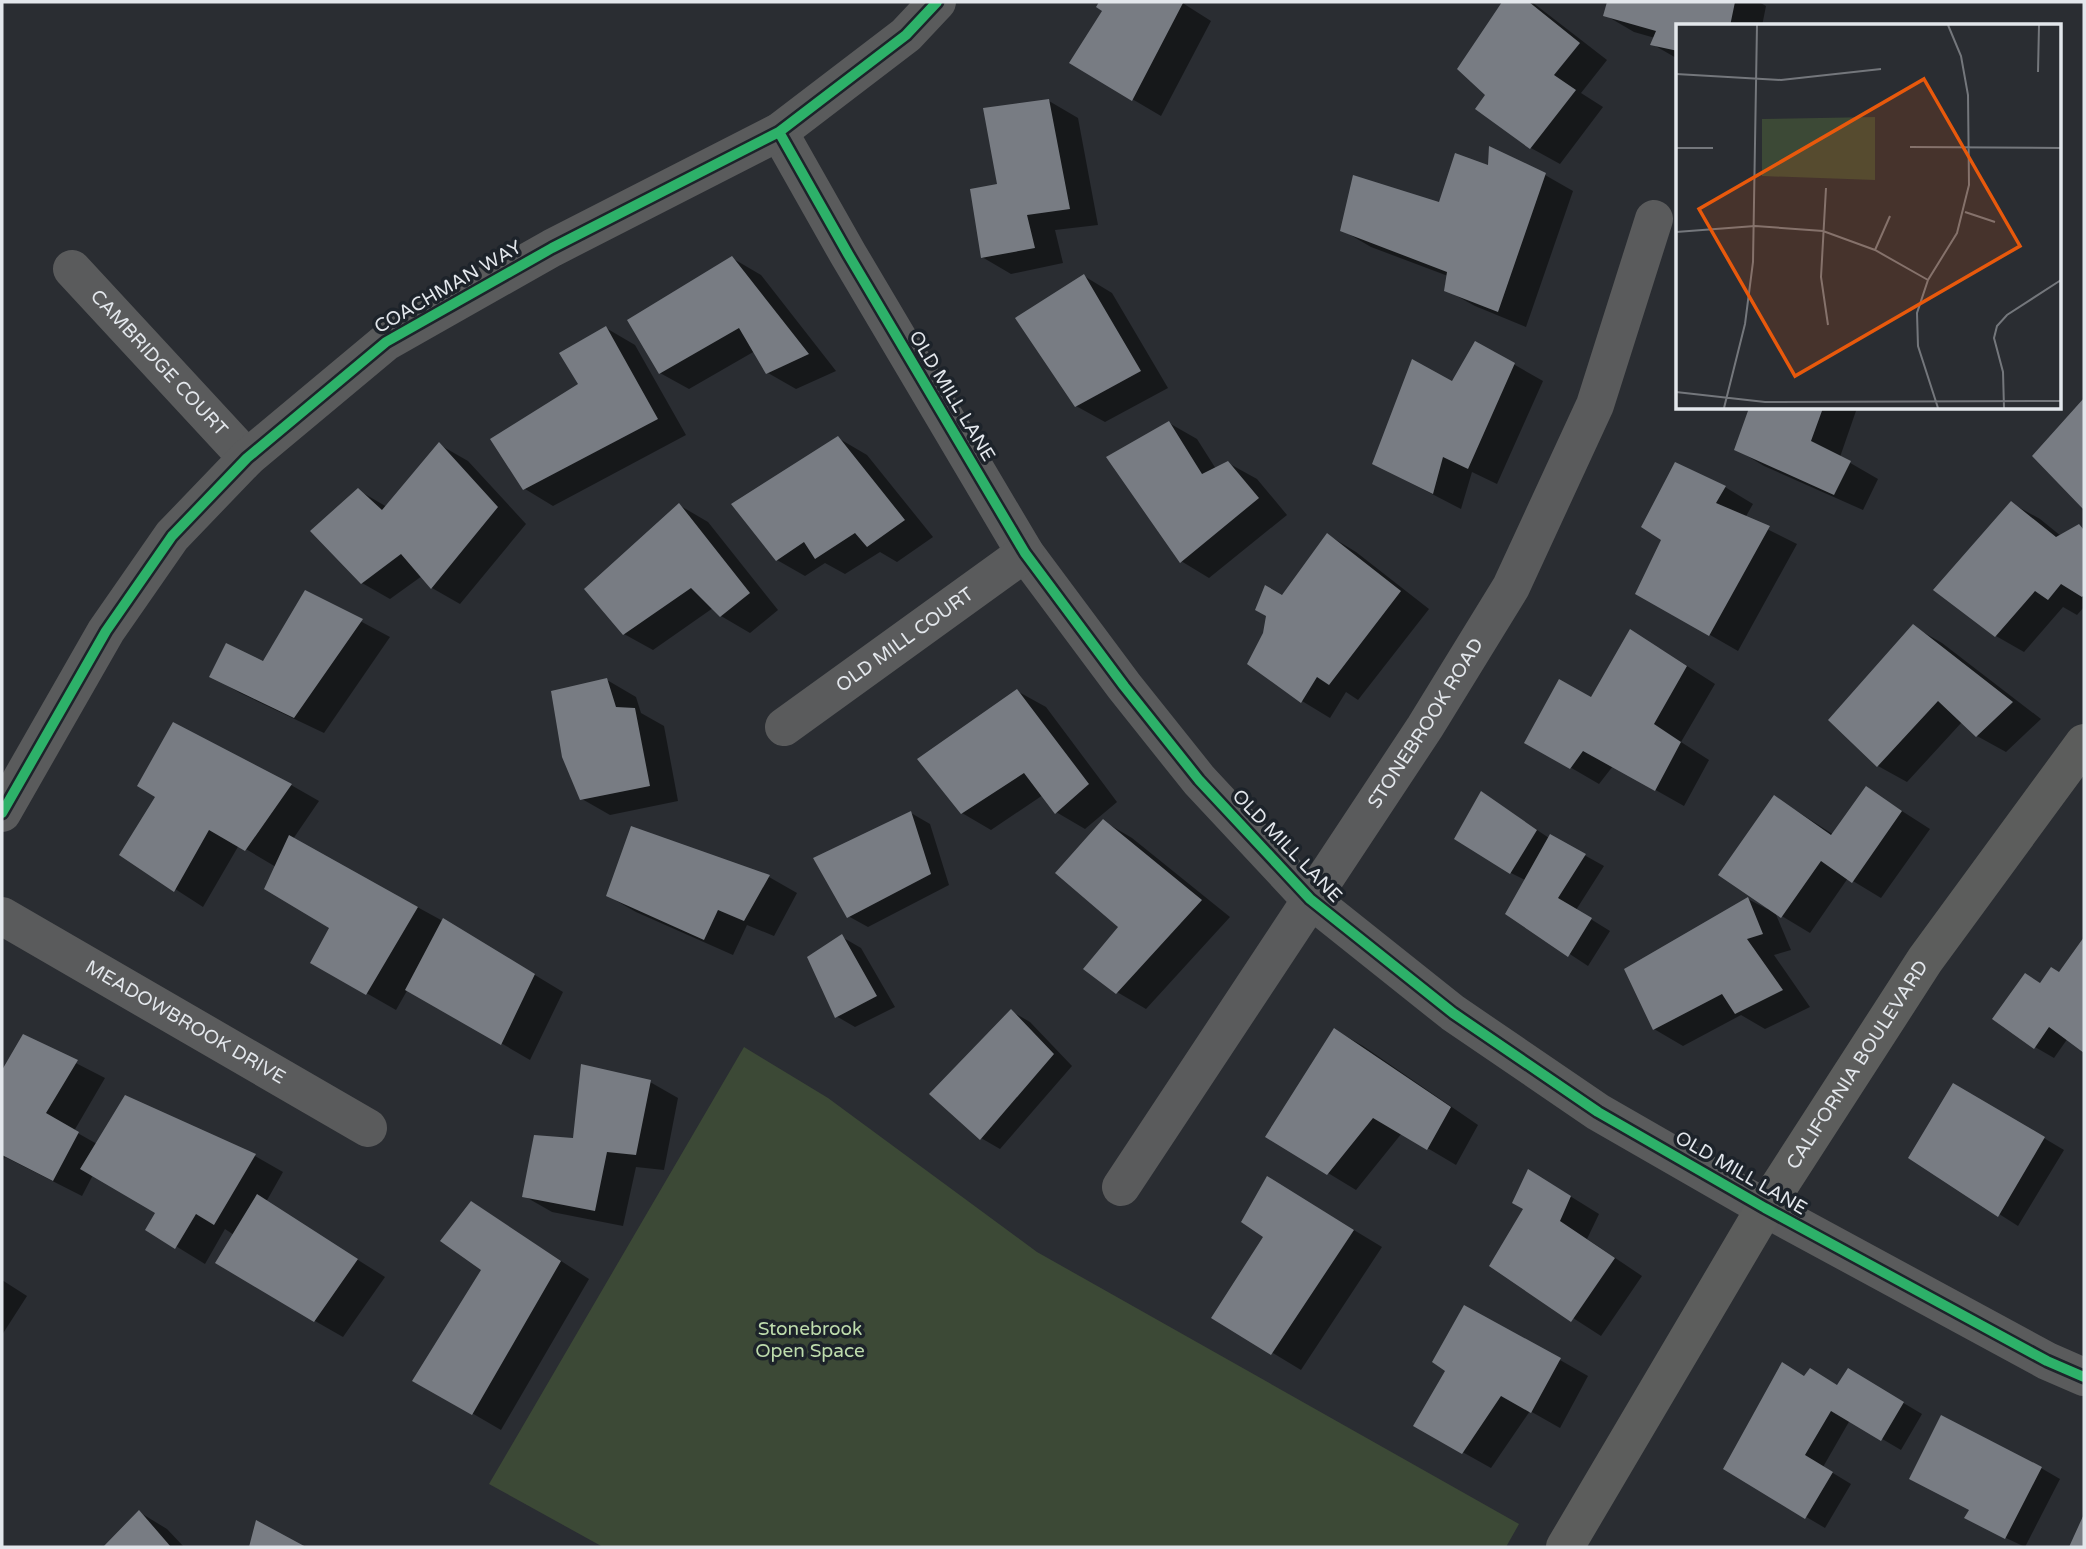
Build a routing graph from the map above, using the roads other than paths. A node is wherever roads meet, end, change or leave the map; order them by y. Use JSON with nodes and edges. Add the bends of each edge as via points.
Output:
{"nodes":[{"id":1,"x":937,"y":2,"type":"edge"},
{"id":2,"x":779,"y":132,"type":"junction"},
{"id":3,"x":1654,"y":219,"type":"dead end"},
{"id":4,"x":72,"y":268,"type":"dead end"},
{"id":5,"x":247,"y":457,"type":"junction"},
{"id":6,"x":1024,"y":553,"type":"junction"},
{"id":7,"x":784,"y":727,"type":"dead end"},
{"id":8,"x":2084,"y":743,"type":"edge"},
{"id":9,"x":2,"y":813,"type":"edge"},
{"id":10,"x":1310,"y":899,"type":"junction"},
{"id":11,"x":2,"y":916,"type":"edge"},
{"id":12,"x":368,"y":1128,"type":"dead end"},
{"id":13,"x":1121,"y":1187,"type":"dead end"},
{"id":14,"x":1765,"y":1208,"type":"junction"},
{"id":15,"x":2084,"y":1377,"type":"edge"},
{"id":16,"x":1565,"y":1547,"type":"edge"}],
"edges":[{"from":1,"to":2,"type":"street","name":"COACHMAN WAY","via":[[906,35]]},
{"from":2,"to":5,"type":"street","name":"COACHMAN WAY","via":[[552,248],[386,342]]},
{"from":2,"to":6,"type":"street","name":"OLD MILL LANE"},
{"from":3,"to":10,"type":"street","name":"STONEBROOK ROAD","via":[[1595,405],[1511,587],[1425,727]]},
{"from":4,"to":5,"type":"street","name":"CAMBRIDGE COURT"},
{"from":5,"to":9,"type":"street","name":"COACHMAN WAY","via":[[172,536],[113,620]]},
{"from":6,"to":7,"type":"street","name":"OLD MILL COURT"},
{"from":6,"to":10,"type":"street","name":"OLD MILL LANE","via":[[1199,780]]},
{"from":8,"to":14,"type":"street","name":"CALIFORNIA BOULEVARD","via":[[1925,960]]},
{"from":10,"to":13,"type":"street","name":"STONEBROOK ROAD"},
{"from":10,"to":14,"type":"street","name":"OLD MILL LANE","via":[[1452,1013],[1598,1112]]},
{"from":11,"to":12,"type":"street","name":"MEADOWBROOK DRIVE"},
{"from":14,"to":15,"type":"street","name":"OLD MILL LANE","via":[[2048,1362]]},
{"from":14,"to":16,"type":"street","name":"CALIFORNIA BOULEVARD"}]}
